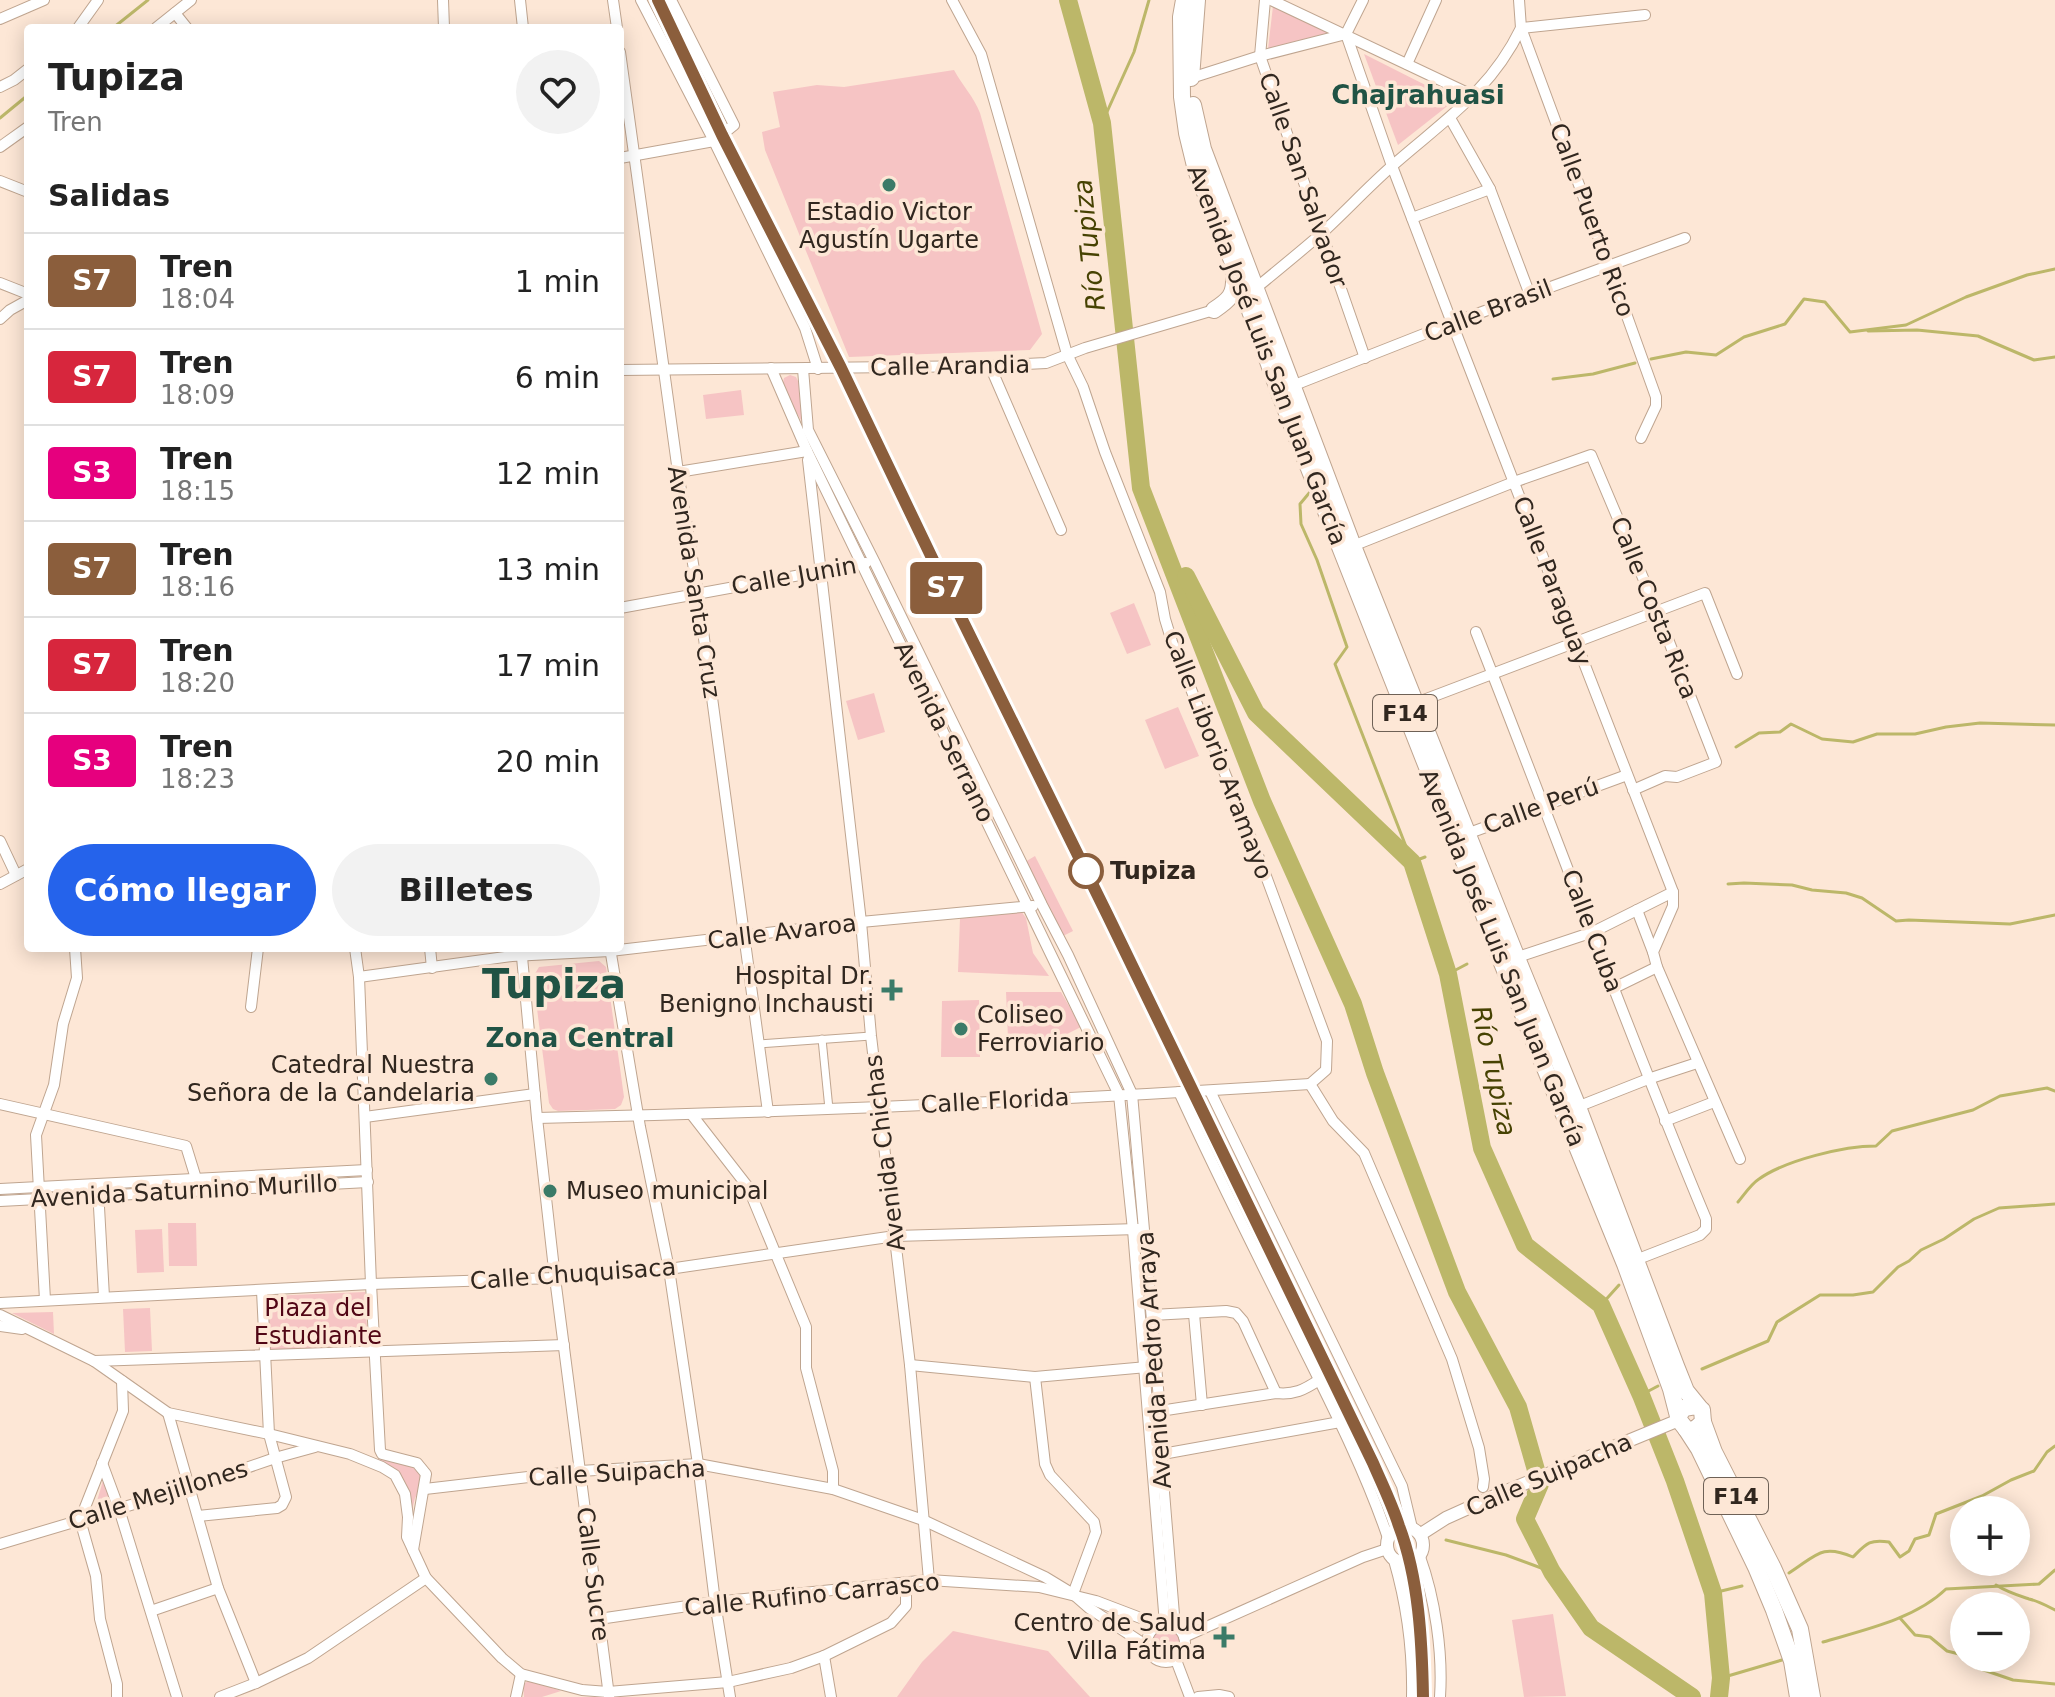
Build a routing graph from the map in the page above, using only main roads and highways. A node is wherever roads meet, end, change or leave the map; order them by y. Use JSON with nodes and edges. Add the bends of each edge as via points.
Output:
{"nodes":[{"id":1,"x":1184,"y":0,"type":"edge"},
{"id":2,"x":1197,"y":0,"type":"edge"},
{"id":3,"x":1233,"y":263,"type":"junction"},
{"id":4,"x":1257,"y":330,"type":"junction"},
{"id":5,"x":1347,"y":548,"type":"junction"},
{"id":6,"x":1631,"y":1262,"type":"junction"},
{"id":7,"x":1701,"y":1415,"type":"junction"},
{"id":8,"x":1682,"y":1421,"type":"junction"},
{"id":9,"x":1780,"y":1604,"type":"junction"},
{"id":10,"x":1801,"y":1686,"type":"edge"},
{"id":11,"x":1812,"y":1697,"type":"edge"}],
"edges":[{"from":1,"to":3,"type":"highway","name":"Avenida José Luis San Juan García","number":"F14","via":[[1181,60],[1187,133]]},
{"from":2,"to":5,"type":"highway","name":"Avenida José Luis San Juan García","number":"F14","via":[[1191,78],[1203,149]]},
{"from":3,"to":4,"type":"highway","name":"Avenida José Luis San Juan García","number":"F14"},
{"from":3,"to":4,"type":"highway","via":[[1232,298],[1214,310],[1237,311]]},
{"from":4,"to":5,"type":"highway","name":"Avenida José Luis San Juan García","number":"F14"},
{"from":5,"to":6,"type":"highway","name":"Avenida José Luis San Juan García","number":"F14"},
{"from":6,"to":7,"type":"highway","name":"Avenida José Luis San Juan García","number":"F14"},
{"from":6,"to":8,"type":"highway","name":"Avenida José Luis San Juan García","number":"F14"},
{"from":7,"to":8,"type":"highway","via":[[1687,1406],[1681,1411]]},
{"from":7,"to":9,"type":"highway","number":"F14","via":[[1773,1568]]},
{"from":8,"to":9,"type":"highway","number":"F14"},
{"from":9,"to":10,"type":"highway","number":"F14","via":[[1800,1629]]},
{"from":10,"to":11,"type":"highway","number":"F14"}]}
